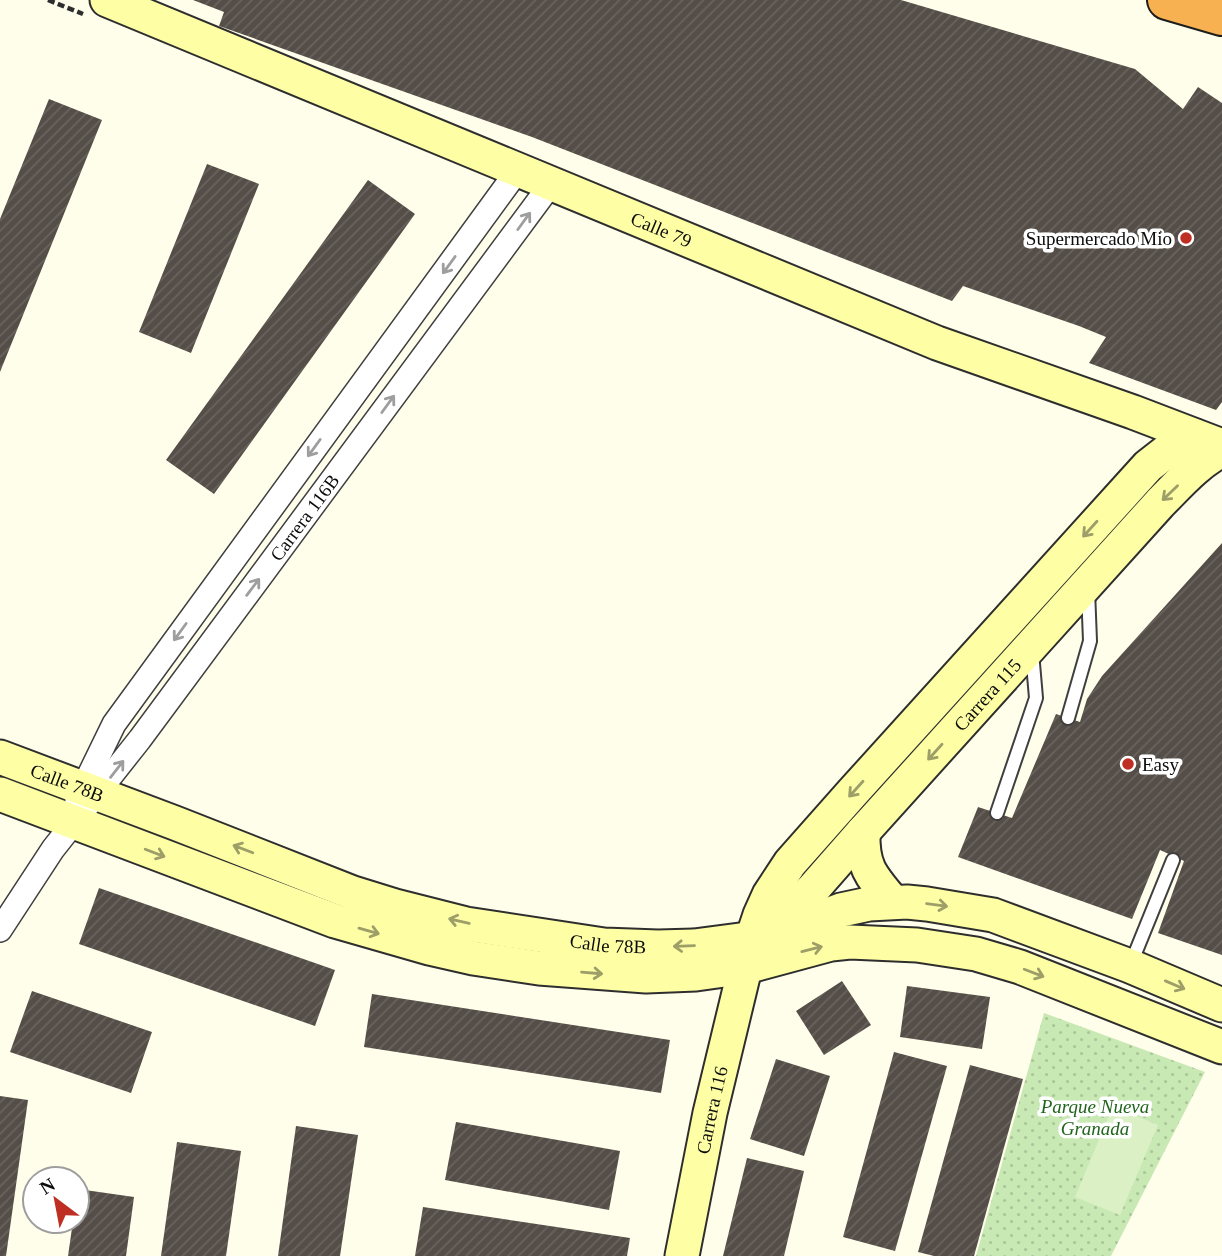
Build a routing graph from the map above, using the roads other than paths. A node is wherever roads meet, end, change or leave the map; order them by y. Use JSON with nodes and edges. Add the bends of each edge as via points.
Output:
{"nodes":[{"id":1,"x":107,"y":0,"type":"edge"},
{"id":2,"x":1167,"y":0,"type":"edge"},
{"id":3,"x":1222,"y":16,"type":"edge"},
{"id":4,"x":518,"y":170,"type":"junction"},
{"id":5,"x":551,"y":184,"type":"junction"},
{"id":6,"x":1133,"y":412,"type":"junction"},
{"id":7,"x":1213,"y":444,"type":"edge"},
{"id":8,"x":1148,"y":466,"type":"junction"},
{"id":9,"x":1087,"y":583,"type":"junction"},
{"id":10,"x":1031,"y":645,"type":"junction"},
{"id":11,"x":1068,"y":718,"type":"dead end"},
{"id":12,"x":0,"y":757,"type":"edge"},
{"id":13,"x":90,"y":792,"type":"junction"},
{"id":14,"x":0,"y":794,"type":"edge"},
{"id":15,"x":997,"y":813,"type":"dead end"},
{"id":16,"x":71,"y":821,"type":"junction"},
{"id":17,"x":863,"y":832,"type":"junction"},
{"id":18,"x":1173,"y":860,"type":"dead end"},
{"id":19,"x":893,"y":902,"type":"junction"},
{"id":20,"x":0,"y":930,"type":"edge"},
{"id":21,"x":749,"y":953,"type":"junction"},
{"id":22,"x":1130,"y":966,"type":"junction"},
{"id":23,"x":1222,"y":1005,"type":"edge"},
{"id":24,"x":1222,"y":1047,"type":"edge"},
{"id":25,"x":682,"y":1256,"type":"edge"}],
"edges":[{"from":1,"to":4,"type":"street","name":"Calle 79"},
{"from":2,"to":3,"type":"highway"},
{"from":4,"to":5,"type":"street","name":"Calle 79"},
{"from":4,"to":13,"type":"street","name":"Carrera 116B","one_way":true,"via":[[114,724]]},
{"from":5,"to":6,"type":"street","name":"Calle 79","via":[[937,343]]},
{"from":13,"to":5,"type":"street","name":"Carrera 116B","one_way":true,"via":[[149,728]]},
{"from":6,"to":7,"type":"street","name":"Calle 79"},
{"from":6,"to":8,"type":"street","via":[[1144,438]]},
{"from":7,"to":8,"type":"street","name":"Carrera 115","via":[[1180,441]]},
{"from":7,"to":9,"type":"street","name":"Carrera 115","one_way":true,"via":[[1212,455],[1160,503]]},
{"from":8,"to":21,"type":"street","name":"Carrera 115","one_way":true,"via":[[790,863],[769,895]]},
{"from":9,"to":10,"type":"street","name":"Carrera 115"},
{"from":9,"to":11,"type":"lane","via":[[1090,641]]},
{"from":10,"to":15,"type":"lane","via":[[1036,698]]},
{"from":10,"to":17,"type":"street","name":"Carrera 115","one_way":true},
{"from":12,"to":13,"type":"street","name":"Calle 78B"},
{"from":13,"to":16,"type":"street","name":"Carrera 116B"},
{"from":21,"to":13,"type":"street","name":"Calle 78B","one_way":true,"via":[[594,943],[466,923],[395,906]]},
{"from":14,"to":16,"type":"street","name":"Calle 78B"},
{"from":16,"to":20,"type":"street","name":"Carrera 116B"},
{"from":16,"to":21,"type":"street","name":"Calle 78B","one_way":true,"via":[[335,921],[473,958],[646,976],[696,974]]},
{"from":17,"to":19,"type":"street","via":[[865,863]]},
{"from":17,"to":21,"type":"street","name":"Carrera 115"},
{"from":18,"to":22,"type":"lane"},
{"from":19,"to":21,"type":"street","name":"Calle 78B","via":[[841,910],[771,936]]},
{"from":19,"to":22,"type":"street","name":"Calle 78B","one_way":true,"via":[[993,915]]},
{"from":21,"to":24,"type":"street","name":"Calle 78B","one_way":true,"via":[[850,942],[976,954]]},
{"from":21,"to":25,"type":"street","name":"Carrera 116","via":[[710,1113]]},
{"from":22,"to":23,"type":"street","name":"Calle 78B","one_way":true}]}
